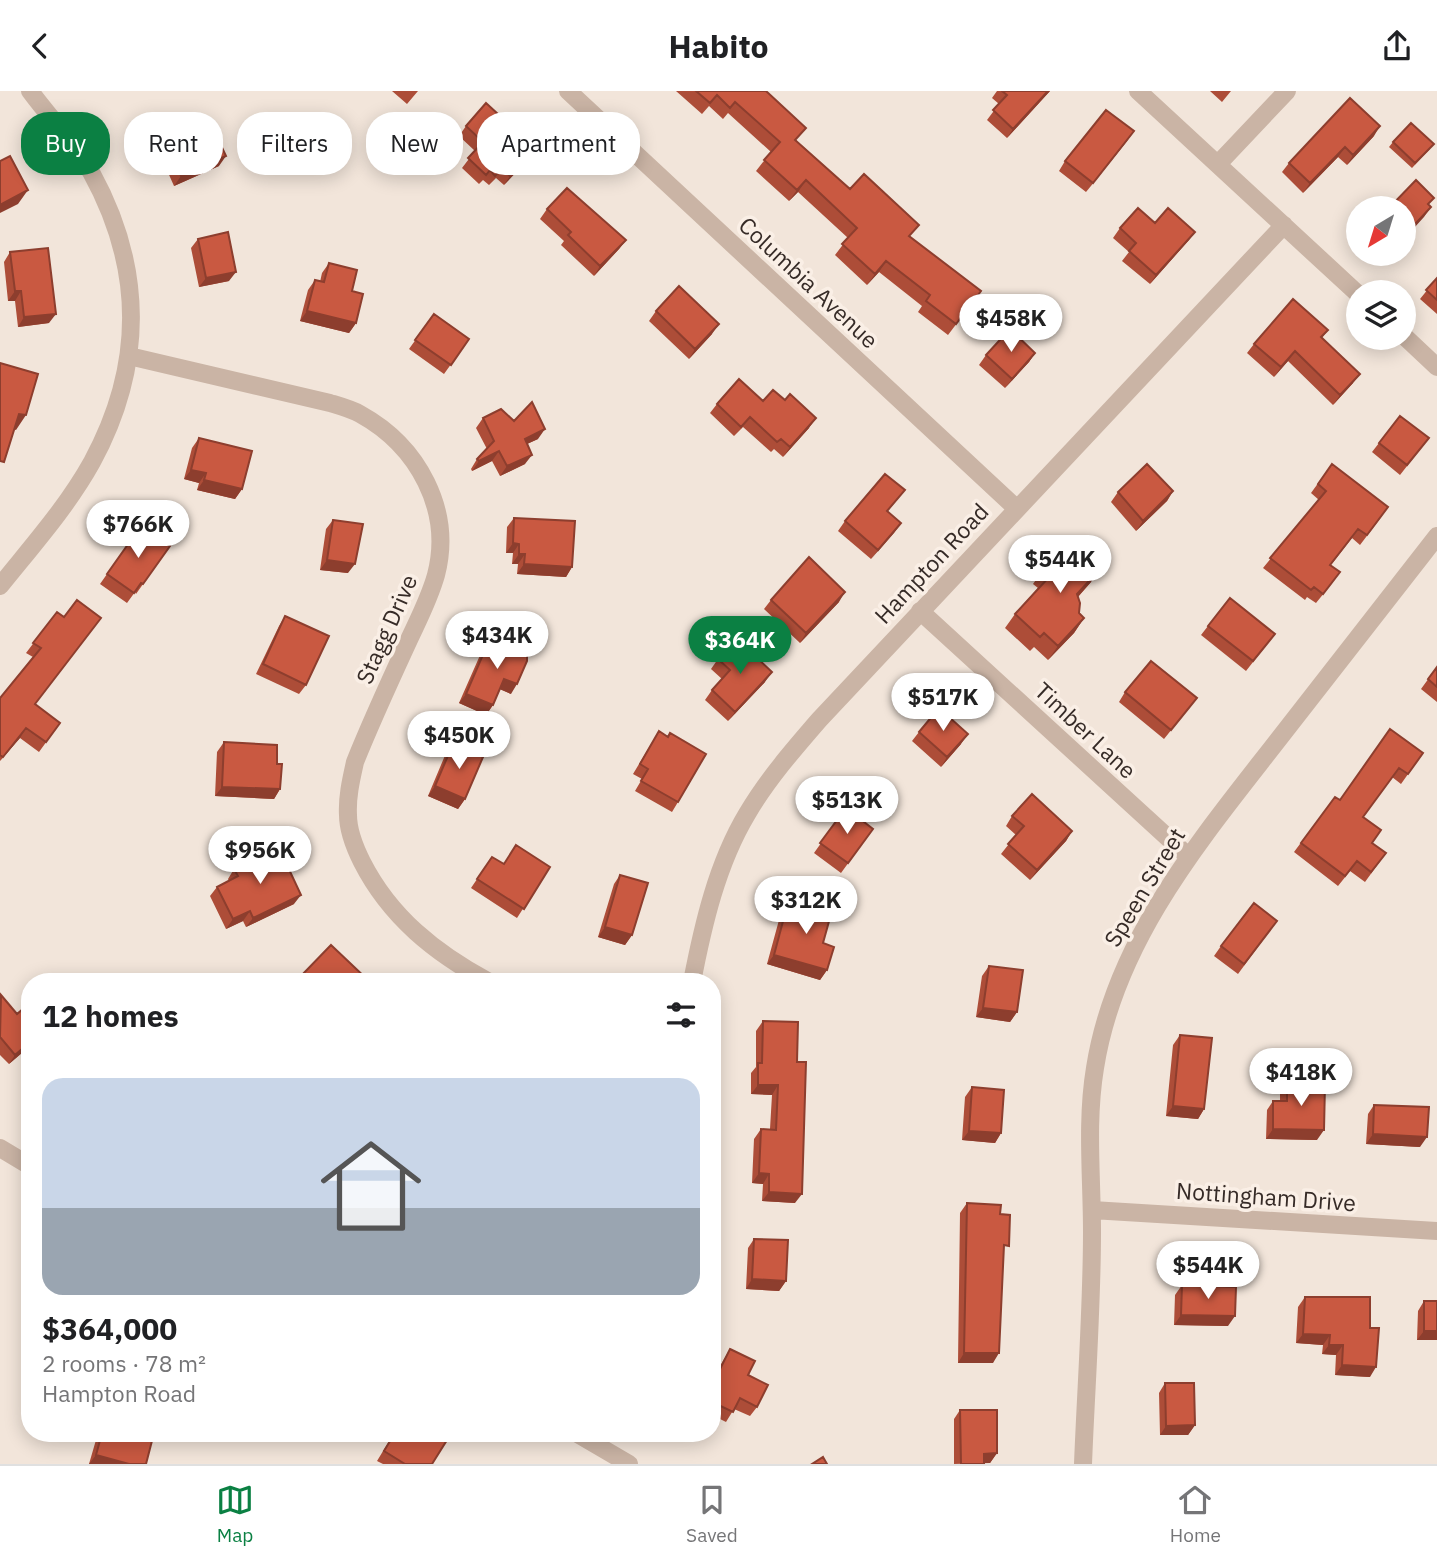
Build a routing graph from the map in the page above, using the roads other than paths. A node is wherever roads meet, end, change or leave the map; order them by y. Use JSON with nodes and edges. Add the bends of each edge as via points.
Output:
{"nodes":[{"id":1,"x":30,"y":91,"type":"edge"},
{"id":2,"x":568,"y":91,"type":"edge"},
{"id":3,"x":1139,"y":91,"type":"edge"},
{"id":4,"x":1287,"y":91,"type":"edge"},
{"id":5,"x":1218,"y":164,"type":"junction"},
{"id":6,"x":1284,"y":225,"type":"junction"},
{"id":7,"x":1346,"y":283,"type":"edge"},
{"id":8,"x":1416,"y":347,"type":"edge"},
{"id":9,"x":129,"y":356,"type":"junction"},
{"id":10,"x":1437,"y":367,"type":"edge"},
{"id":11,"x":1016,"y":508,"type":"junction"},
{"id":12,"x":1437,"y":536,"type":"edge"},
{"id":13,"x":0,"y":586,"type":"edge"},
{"id":14,"x":920,"y":611,"type":"junction"},
{"id":15,"x":1189,"y":857,"type":"junction"},
{"id":16,"x":474,"y":973,"type":"edge"},
{"id":17,"x":694,"y":973,"type":"edge"},
{"id":18,"x":0,"y":1149,"type":"edge"},
{"id":19,"x":21,"y":1161,"type":"edge"},
{"id":20,"x":1092,"y":1210,"type":"junction"},
{"id":21,"x":1437,"y":1231,"type":"edge"},
{"id":22,"x":603,"y":1442,"type":"edge"},
{"id":23,"x":629,"y":1464,"type":"edge"},
{"id":24,"x":1083,"y":1464,"type":"edge"}],
"edges":[{"from":1,"to":9,"type":"street","via":[[89,170],[110,211],[130,286]]},
{"from":2,"to":11,"type":"street","name":"Columbia Avenue"},
{"from":3,"to":5,"type":"street"},
{"from":4,"to":5,"type":"street"},
{"from":5,"to":6,"type":"street"},
{"from":6,"to":7,"type":"street"},
{"from":6,"to":11,"type":"street","name":"Hampton Road"},
{"from":8,"to":10,"type":"street"},
{"from":9,"to":13,"type":"street","via":[[122,391],[92,463]]},
{"from":9,"to":16,"type":"street","name":"Stagg Drive","via":[[360,414],[413,459],[430,488],[439,515],[436,574],[355,762],[348,818],[355,848],[369,875],[400,918],[435,949]]},
{"from":11,"to":14,"type":"street","name":"Hampton Road"},
{"from":12,"to":15,"type":"street","name":"Speen Street"},
{"from":14,"to":15,"type":"street","name":"Timber Lane"},
{"from":14,"to":17,"type":"street","name":"Hampton Road","via":[[819,720],[745,816],[706,917]]},
{"from":15,"to":20,"type":"street","name":"Speen Street","via":[[1135,944],[1103,1029],[1090,1110]]},
{"from":18,"to":19,"type":"street"},
{"from":20,"to":21,"type":"street","name":"Nottingham Drive"},
{"from":20,"to":24,"type":"street","name":"Speen Street"},
{"from":22,"to":23,"type":"street"}]}
